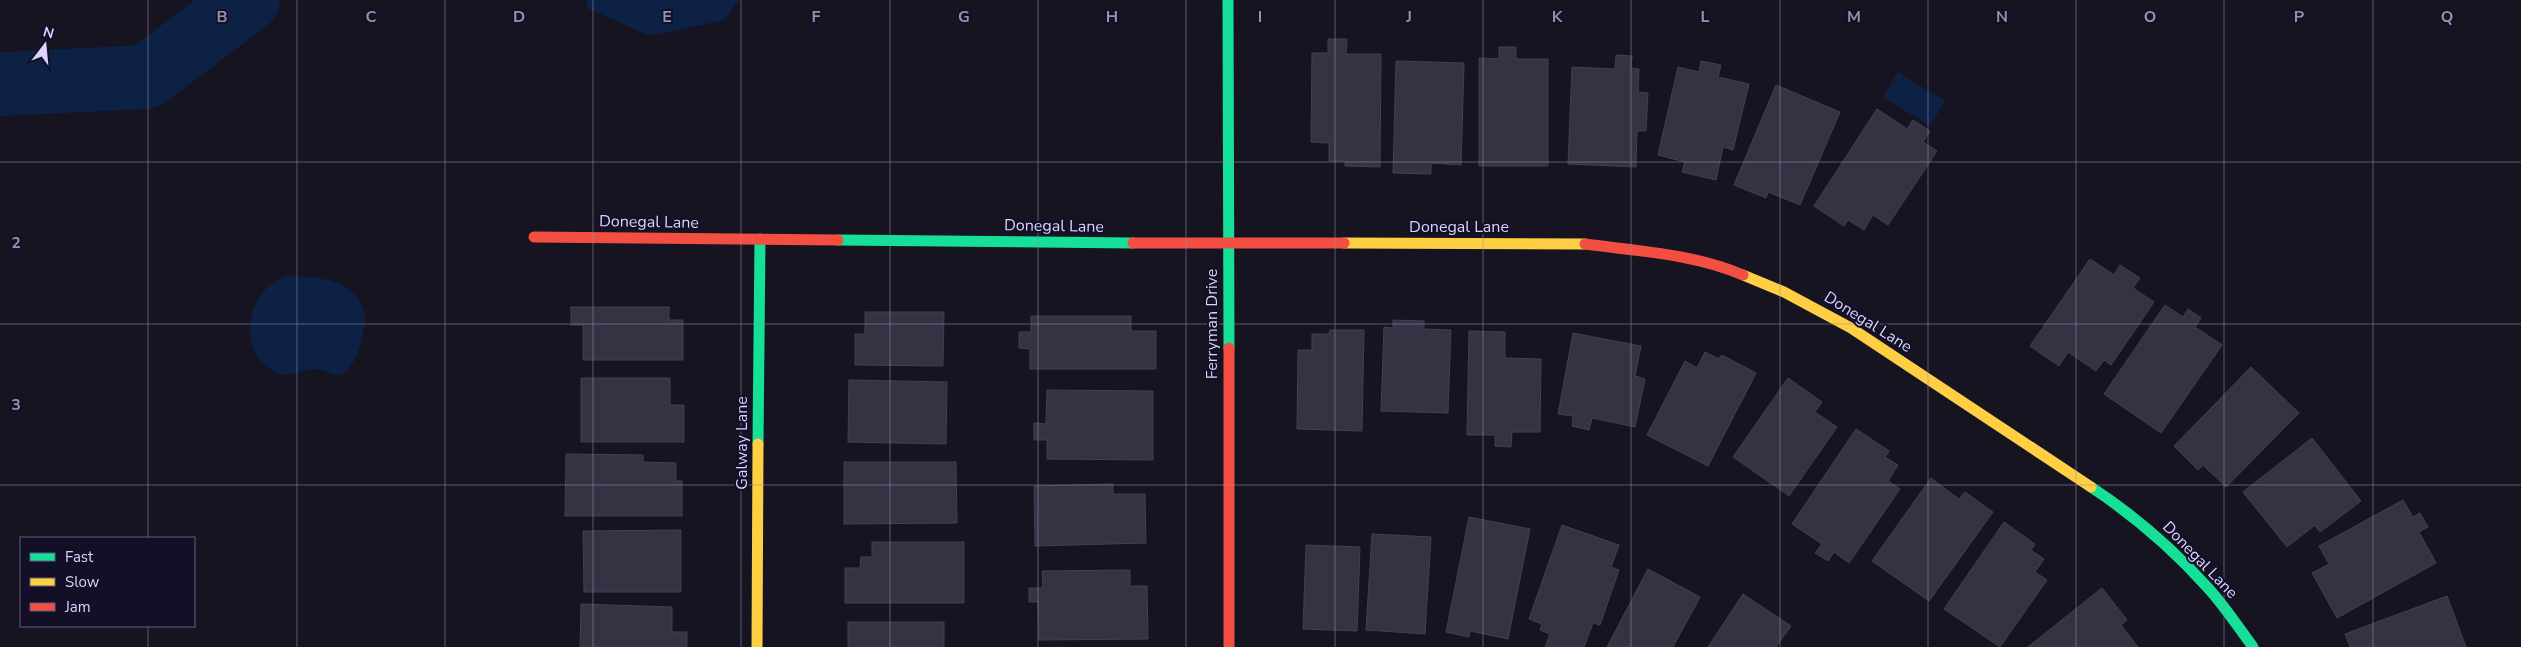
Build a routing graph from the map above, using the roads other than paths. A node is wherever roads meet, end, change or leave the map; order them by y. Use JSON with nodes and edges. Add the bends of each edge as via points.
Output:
{"nodes":[{"id":1,"x":1228,"y":0,"type":"edge"},
{"id":2,"x":534,"y":237,"type":"dead end"},
{"id":3,"x":760,"y":239,"type":"junction"},
{"id":4,"x":1228,"y":243,"type":"junction"},
{"id":5,"x":757,"y":647,"type":"edge"},
{"id":6,"x":1229,"y":647,"type":"edge"},
{"id":7,"x":2253,"y":647,"type":"edge"}],
"edges":[{"from":1,"to":4,"type":"street","name":"Ferryman Drive"},
{"from":2,"to":3,"type":"street","name":"Donegal Lane"},
{"from":3,"to":4,"type":"street","name":"Donegal Lane"},
{"from":3,"to":5,"type":"street","name":"Galway Lane"},
{"from":4,"to":6,"type":"street","name":"Ferryman Drive"},
{"from":4,"to":7,"type":"street","name":"Donegal Lane","via":[[1575,243],[1657,253],[1727,268],[1784,292],[1851,328],[2121,507],[2155,535],[2210,590]]}]}
